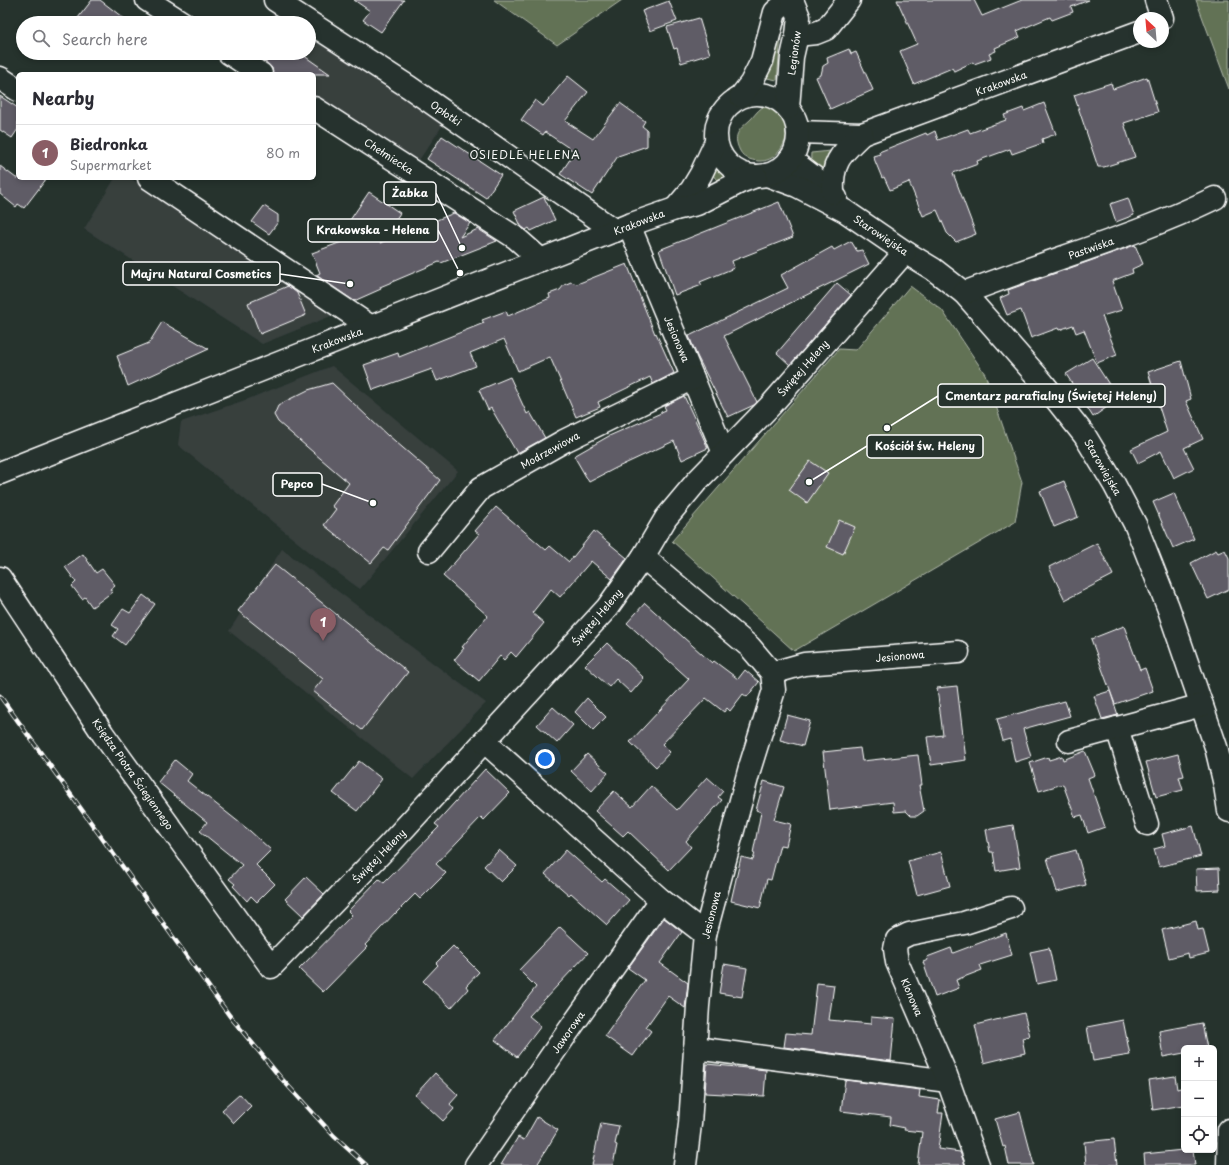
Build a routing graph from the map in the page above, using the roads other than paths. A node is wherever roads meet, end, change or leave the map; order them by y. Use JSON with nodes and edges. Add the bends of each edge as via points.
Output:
{"nodes":[{"id":1,"x":147,"y":0,"type":"edge"},
{"id":2,"x":275,"y":0,"type":"edge"},
{"id":3,"x":849,"y":0,"type":"edge"},
{"id":4,"x":1156,"y":0,"type":"edge"},
{"id":5,"x":782,"y":3,"type":"edge"},
{"id":6,"x":1160,"y":12,"type":"edge"},
{"id":7,"x":172,"y":16,"type":"edge"},
{"id":8,"x":300,"y":16,"type":"edge"},
{"id":9,"x":316,"y":27,"type":"edge"},
{"id":10,"x":1133,"y":34,"type":"edge"},
{"id":11,"x":797,"y":35,"type":"junction"},
{"id":12,"x":240,"y":60,"type":"edge"},
{"id":13,"x":258,"y":72,"type":"edge"},
{"id":14,"x":0,"y":78,"type":"edge"},
{"id":15,"x":16,"y":89,"type":"edge"},
{"id":16,"x":742,"y":96,"type":"junction"},
{"id":17,"x":788,"y":108,"type":"junction"},
{"id":18,"x":316,"y":109,"type":"edge"},
{"id":19,"x":798,"y":132,"type":"junction"},
{"id":20,"x":862,"y":134,"type":"junction"},
{"id":21,"x":716,"y":142,"type":"junction"},
{"id":22,"x":790,"y":159,"type":"junction"},
{"id":23,"x":762,"y":175,"type":"junction"},
{"id":24,"x":152,"y":180,"type":"edge"},
{"id":25,"x":1215,"y":198,"type":"dead end"},
{"id":26,"x":839,"y":202,"type":"junction"},
{"id":27,"x":675,"y":209,"type":"junction"},
{"id":28,"x":622,"y":228,"type":"junction"},
{"id":29,"x":906,"y":252,"type":"junction"},
{"id":30,"x":541,"y":260,"type":"junction"},
{"id":31,"x":964,"y":293,"type":"junction"},
{"id":32,"x":371,"y":327,"type":"junction"},
{"id":33,"x":693,"y":378,"type":"junction"},
{"id":34,"x":724,"y":453,"type":"junction"},
{"id":35,"x":0,"y":473,"type":"edge"},
{"id":36,"x":430,"y":551,"type":"dead end"},
{"id":37,"x":643,"y":557,"type":"junction"},
{"id":38,"x":0,"y":578,"type":"edge"},
{"id":39,"x":958,"y":652,"type":"dead end"},
{"id":40,"x":772,"y":673,"type":"junction"},
{"id":41,"x":1202,"y":705,"type":"junction"},
{"id":42,"x":1117,"y":728,"type":"junction"},
{"id":43,"x":485,"y":742,"type":"junction"},
{"id":44,"x":1069,"y":742,"type":"dead end"},
{"id":45,"x":1227,"y":786,"type":"edge"},
{"id":46,"x":1229,"y":811,"type":"edge"},
{"id":47,"x":1147,"y":824,"type":"dead end"},
{"id":48,"x":661,"y":900,"type":"junction"},
{"id":49,"x":1011,"y":908,"type":"dead end"},
{"id":50,"x":705,"y":934,"type":"junction"},
{"id":51,"x":271,"y":967,"type":"joint"},
{"id":52,"x":695,"y":1048,"type":"junction"},
{"id":53,"x":948,"y":1081,"type":"junction"},
{"id":54,"x":1229,"y":1130,"type":"edge"},
{"id":55,"x":476,"y":1165,"type":"edge"},
{"id":56,"x":685,"y":1165,"type":"edge"},
{"id":57,"x":978,"y":1165,"type":"edge"},
{"id":58,"x":1228,"y":1165,"type":"edge"}],
"edges":[{"from":1,"to":7,"type":"street"},
{"from":2,"to":8,"type":"street","name":"Opłotki"},
{"from":3,"to":11,"type":"street","via":[[826,29]]},
{"from":4,"to":6,"type":"street"},
{"from":5,"to":11,"type":"street","name":"Legionów","via":[[799,17]]},
{"from":5,"to":16,"type":"street","via":[[762,61]]},
{"from":9,"to":28,"type":"street","name":"Opłotki"},
{"from":10,"to":20,"type":"street","name":"Krakowska"},
{"from":11,"to":17,"type":"street","name":"Legionów","via":[[792,57]]},
{"from":12,"to":13,"type":"street"},
{"from":14,"to":15,"type":"street"},
{"from":16,"to":17,"type":"street","via":[[767,95]]},
{"from":16,"to":21,"type":"street","via":[[732,102],[718,120]]},
{"from":17,"to":19,"type":"street","via":[[795,118]]},
{"from":18,"to":30,"type":"street","name":"Chełmiecka","via":[[516,238]]},
{"from":19,"to":20,"type":"street","name":"Krakowska"},
{"from":19,"to":22,"type":"street","via":[[797,143]]},
{"from":20,"to":26,"type":"street","name":"Krakowska","via":[[841,154],[834,168],[832,181]]},
{"from":21,"to":23,"type":"street","via":[[726,162],[735,170],[745,174]]},
{"from":21,"to":27,"type":"street","name":"Krakowska","via":[[692,189]]},
{"from":22,"to":23,"type":"street","via":[[778,170]]},
{"from":22,"to":26,"type":"street","name":"Starowiejska","via":[[827,187]]},
{"from":23,"to":26,"type":"street","name":"Starowiejska"},
{"from":23,"to":27,"type":"street","name":"Krakowska","via":[[740,182],[697,204]]},
{"from":24,"to":32,"type":"street"},
{"from":25,"to":31,"type":"street","name":"Pastwiska","via":[[1113,241]]},
{"from":26,"to":29,"type":"street","name":"Starowiejska"},
{"from":27,"to":28,"type":"street","name":"Krakowska"},
{"from":28,"to":30,"type":"street","name":"Krakowska"},
{"from":28,"to":33,"type":"street","name":"Jesionowa"},
{"from":29,"to":31,"type":"street","name":"Starowiejska","via":[[933,268]]},
{"from":29,"to":34,"type":"street","name":"Świętej Heleny","via":[[771,405]]},
{"from":30,"to":32,"type":"street","name":"Krakowska"},
{"from":31,"to":41,"type":"street","name":"Starowiejska","via":[[1085,436],[1114,484],[1136,526],[1168,607]]},
{"from":32,"to":35,"type":"street","name":"Krakowska"},
{"from":33,"to":34,"type":"street","name":"Jesionowa"},
{"from":33,"to":36,"type":"street","name":"Modrzewiowa","via":[[564,441],[481,488]]},
{"from":34,"to":37,"type":"street","name":"Świętej Heleny","via":[[666,518]]},
{"from":37,"to":40,"type":"street","via":[[750,647]]},
{"from":37,"to":43,"type":"street","name":"Świętej Heleny","via":[[608,608]]},
{"from":38,"to":51,"type":"street","name":"Księdza Piotra Ściegiennego","via":[[103,734]]},
{"from":39,"to":40,"type":"street","name":"Jesionowa","via":[[804,664]]},
{"from":40,"to":50,"type":"street","name":"Jesionowa","via":[[774,690],[750,767]]},
{"from":41,"to":42,"type":"street"},
{"from":41,"to":45,"type":"street","name":"Starowiejska"},
{"from":42,"to":44,"type":"street"},
{"from":42,"to":47,"type":"street"},
{"from":43,"to":48,"type":"street"},
{"from":43,"to":51,"type":"street","name":"Świętej Heleny"},
{"from":45,"to":46,"type":"street","name":"Starowiejska"},
{"from":48,"to":50,"type":"street"},
{"from":48,"to":55,"type":"street","name":"Jaworowa"},
{"from":49,"to":53,"type":"street","name":"Klonowa","via":[[964,923],[910,934],[897,940],[897,962]]},
{"from":50,"to":52,"type":"street","name":"Jesionowa"},
{"from":52,"to":53,"type":"street"},
{"from":52,"to":56,"type":"street","name":"Jesionowa"},
{"from":53,"to":57,"type":"street","name":"Klonowa"},
{"from":54,"to":58,"type":"street"}]}
